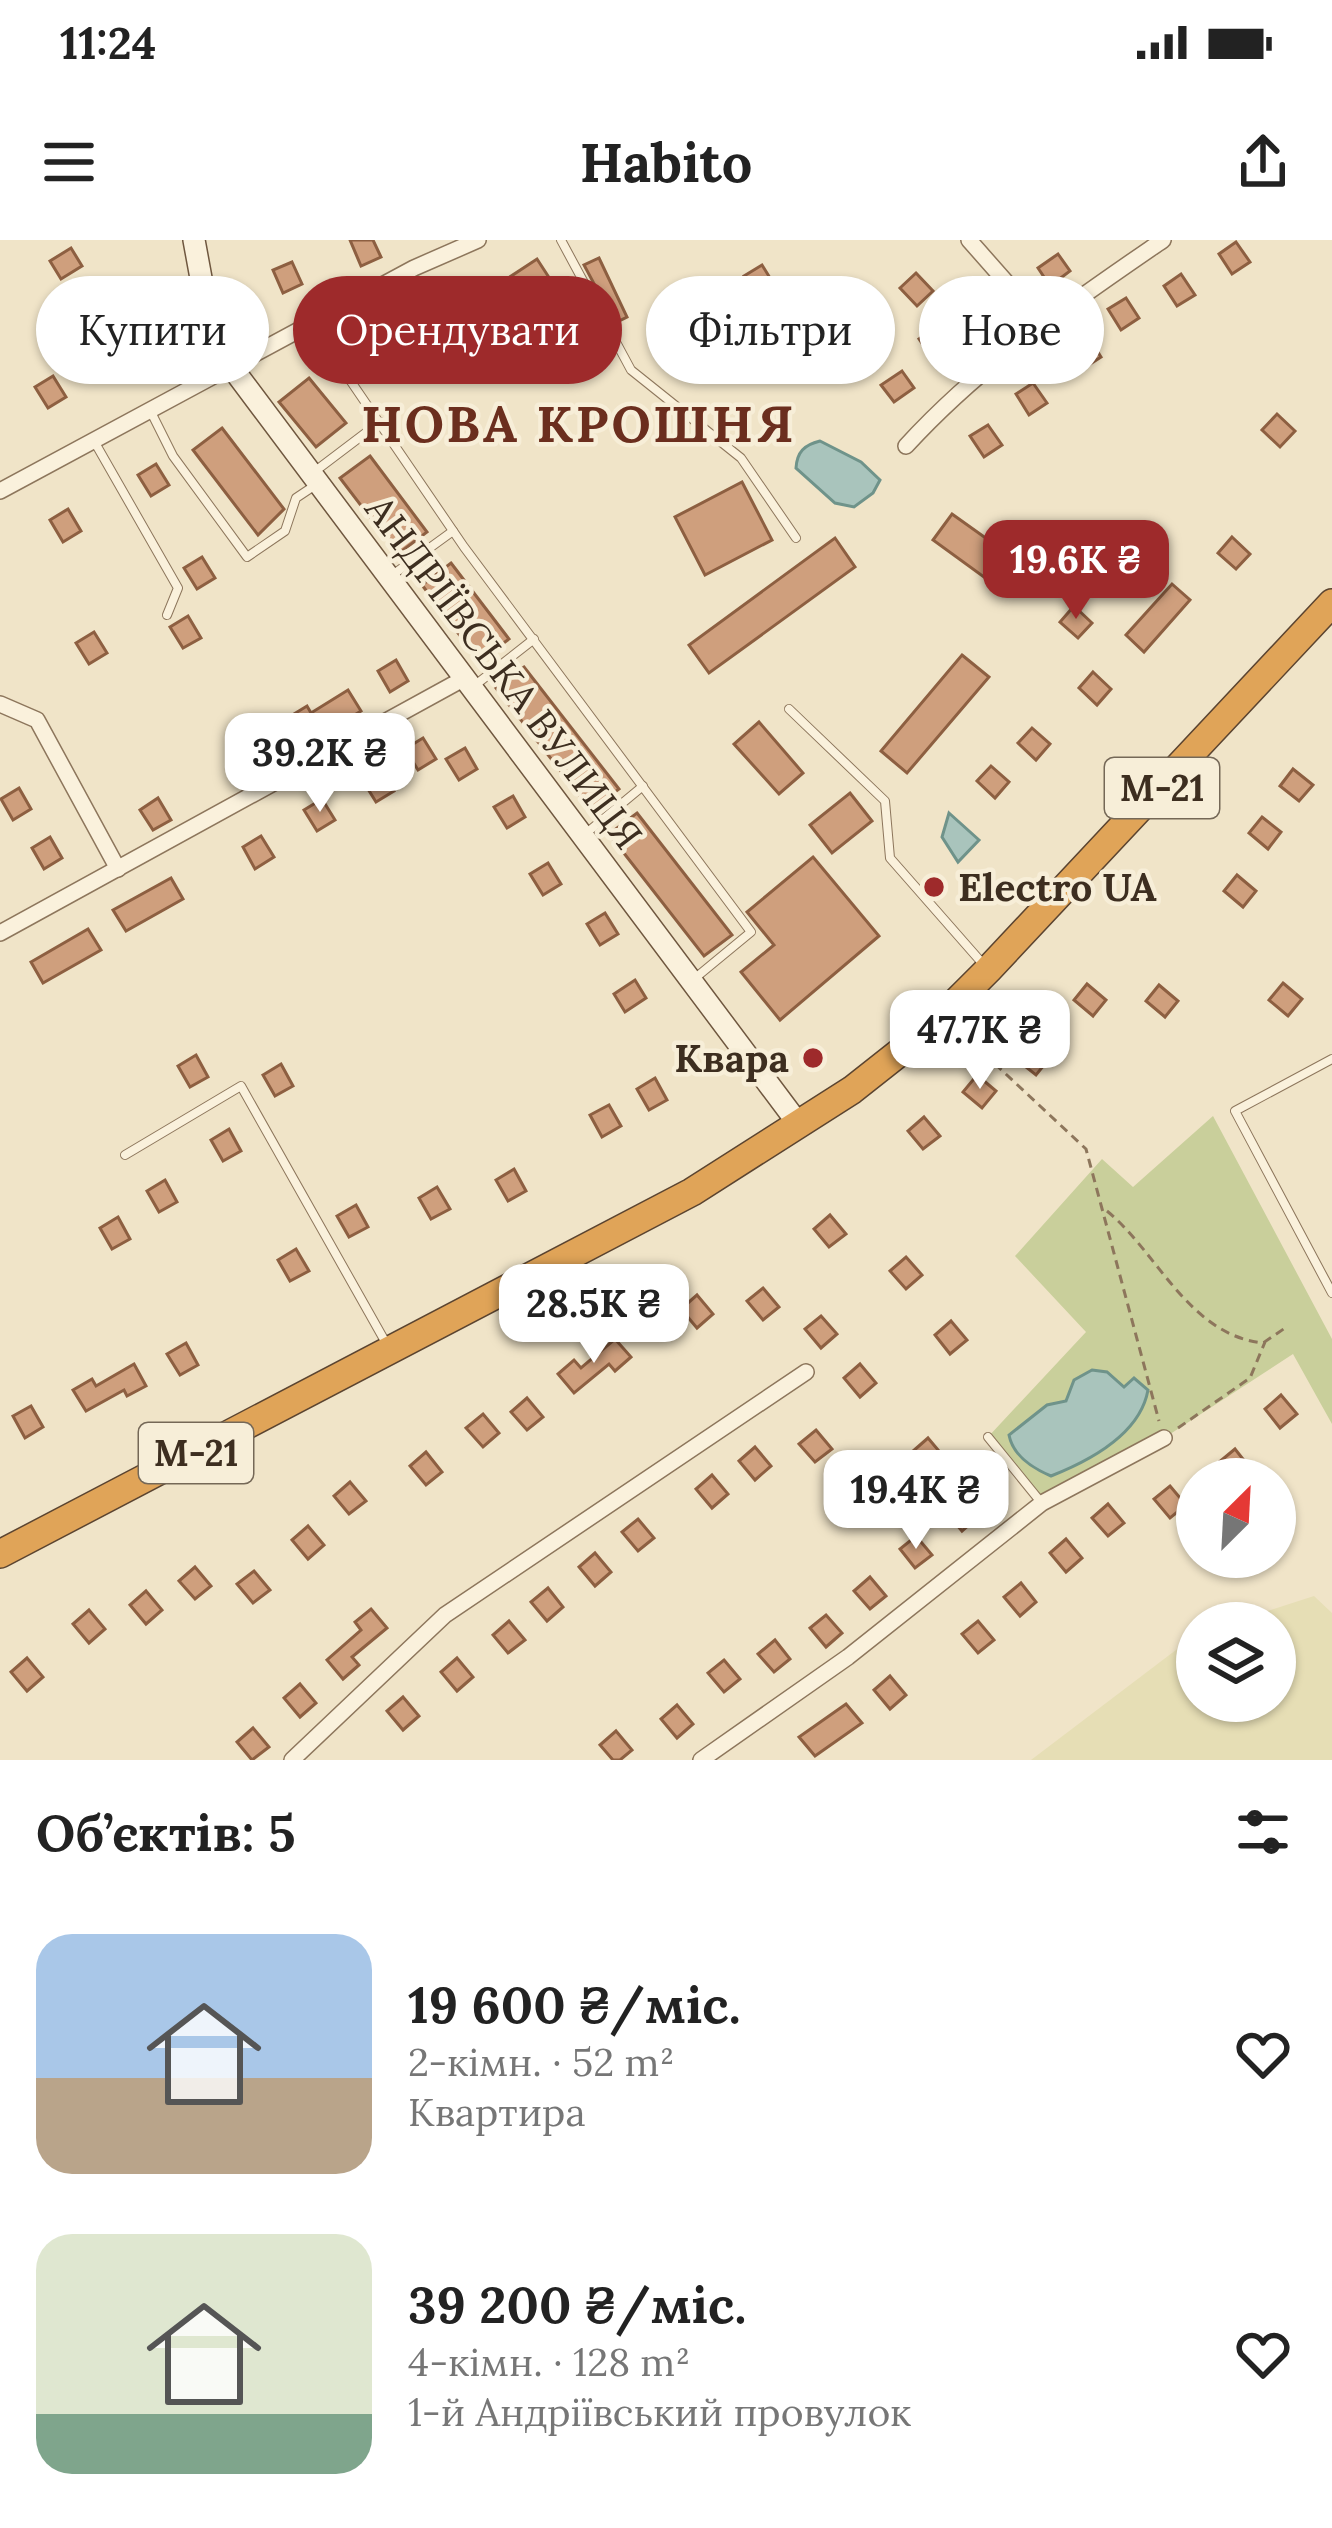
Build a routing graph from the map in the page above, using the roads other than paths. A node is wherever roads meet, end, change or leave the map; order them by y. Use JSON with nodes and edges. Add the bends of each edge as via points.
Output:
{"nodes":[{"id":1,"x":194,"y":240,"type":"edge"},
{"id":2,"x":478,"y":240,"type":"edge"},
{"id":3,"x":561,"y":240,"type":"edge"},
{"id":4,"x":969,"y":240,"type":"edge"},
{"id":5,"x":1163,"y":240,"type":"edge"},
{"id":6,"x":200,"y":276,"type":"edge"},
{"id":7,"x":1001,"y":276,"type":"edge"},
{"id":8,"x":1104,"y":280,"type":"edge"},
{"id":9,"x":269,"y":345,"type":"edge"},
{"id":10,"x":195,"y":384,"type":"edge"},
{"id":11,"x":244,"y":384,"type":"edge"},
{"id":12,"x":353,"y":384,"type":"edge"},
{"id":13,"x":964,"y":384,"type":"edge"},
{"id":14,"x":150,"y":409,"type":"junction"},
{"id":15,"x":380,"y":422,"type":"junction"},
{"id":16,"x":93,"y":440,"type":"junction"},
{"id":17,"x":906,"y":446,"type":"dead end"},
{"id":18,"x":314,"y":478,"type":"junction"},
{"id":19,"x":0,"y":490,"type":"edge"},
{"id":20,"x":453,"y":531,"type":"junction"},
{"id":21,"x":796,"y":538,"type":"dead end"},
{"id":22,"x":388,"y":578,"type":"junction"},
{"id":23,"x":1332,"y":603,"type":"edge"},
{"id":24,"x":167,"y":614,"type":"dead end"},
{"id":25,"x":534,"y":639,"type":"junction"},
{"id":26,"x":467,"y":684,"type":"junction"},
{"id":27,"x":0,"y":704,"type":"edge"},
{"id":28,"x":789,"y":709,"type":"dead end"},
{"id":29,"x":643,"y":786,"type":"junction"},
{"id":30,"x":582,"y":837,"type":"junction"},
{"id":31,"x":118,"y":869,"type":"junction"},
{"id":32,"x":0,"y":933,"type":"edge"},
{"id":33,"x":988,"y":970,"type":"junction"},
{"id":34,"x":691,"y":981,"type":"junction"},
{"id":35,"x":1332,"y":1059,"type":"edge"},
{"id":36,"x":800,"y":1126,"type":"junction"},
{"id":37,"x":125,"y":1155,"type":"dead end"},
{"id":38,"x":1332,"y":1293,"type":"edge"},
{"id":39,"x":391,"y":1350,"type":"junction"},
{"id":40,"x":806,"y":1372,"type":"dead end"},
{"id":41,"x":988,"y":1437,"type":"dead end"},
{"id":42,"x":1164,"y":1438,"type":"road end"},
{"id":43,"x":1042,"y":1503,"type":"junction"},
{"id":44,"x":0,"y":1554,"type":"edge"},
{"id":45,"x":292,"y":1760,"type":"edge"},
{"id":46,"x":701,"y":1760,"type":"edge"}],
"edges":[{"from":1,"to":6,"type":"street","name":"АНДРІЇВСЬКА ВУЛИЦЯ"},
{"from":2,"to":9,"type":"street"},
{"from":3,"to":21,"type":"lane","via":[[631,370],[741,458]]},
{"from":4,"to":7,"type":"street"},
{"from":5,"to":8,"type":"street"},
{"from":10,"to":14,"type":"street"},
{"from":11,"to":18,"type":"street","name":"АНДРІЇВСЬКА ВУЛИЦЯ"},
{"from":12,"to":15,"type":"lane"},
{"from":13,"to":17,"type":"street"},
{"from":14,"to":16,"type":"street"},
{"from":14,"to":18,"type":"lane","via":[[173,456],[248,557],[285,531],[296,498]]},
{"from":15,"to":18,"type":"lane"},
{"from":15,"to":20,"type":"lane"},
{"from":16,"to":19,"type":"street"},
{"from":16,"to":24,"type":"lane","via":[[178,588]]},
{"from":18,"to":22,"type":"street","name":"АНДРІЇВСЬКА ВУЛИЦЯ"},
{"from":20,"to":22,"type":"lane"},
{"from":20,"to":25,"type":"lane"},
{"from":22,"to":26,"type":"street","name":"АНДРІЇВСЬКА ВУЛИЦЯ"},
{"from":23,"to":33,"type":"highway","number":"М-21"},
{"from":25,"to":26,"type":"lane"},
{"from":25,"to":29,"type":"lane"},
{"from":26,"to":30,"type":"street","name":"АНДРІЇВСЬКА ВУЛИЦЯ"},
{"from":26,"to":31,"type":"street"},
{"from":27,"to":31,"type":"street","via":[[38,720]]},
{"from":28,"to":33,"type":"lane","via":[[885,801],[890,858]]},
{"from":29,"to":30,"type":"lane"},
{"from":29,"to":34,"type":"lane","via":[[751,932]]},
{"from":30,"to":34,"type":"street","name":"АНДРІЇВСЬКА ВУЛИЦЯ"},
{"from":31,"to":32,"type":"street"},
{"from":33,"to":36,"type":"highway","number":"М-21"},
{"from":34,"to":36,"type":"street","name":"АНДРІЇВСЬКА ВУЛИЦЯ"},
{"from":35,"to":38,"type":"lane","via":[[1235,1111]]},
{"from":36,"to":39,"type":"highway","number":"М-21","via":[[692,1192]]},
{"from":37,"to":39,"type":"lane","via":[[241,1086]]},
{"from":39,"to":44,"type":"highway","number":"М-21"},
{"from":40,"to":45,"type":"street","via":[[445,1615]]},
{"from":41,"to":43,"type":"lane"},
{"from":42,"to":43,"type":"street"},
{"from":43,"to":46,"type":"street","via":[[848,1657]]}]}
